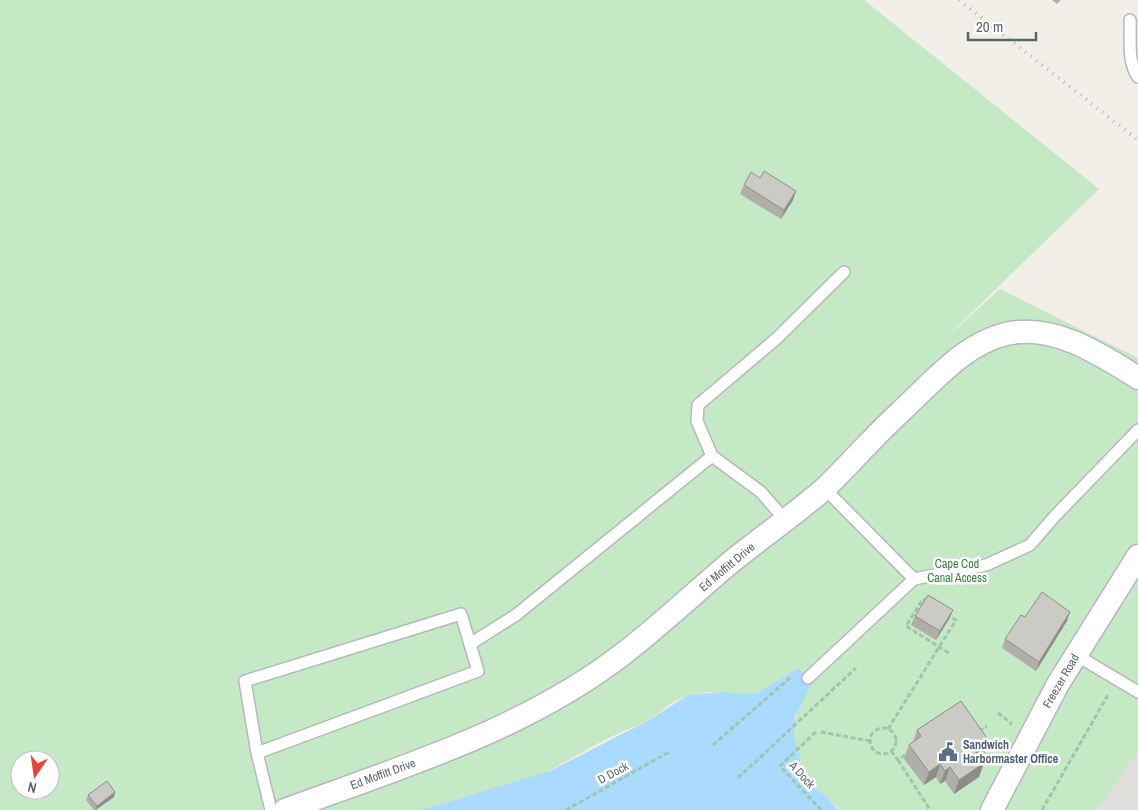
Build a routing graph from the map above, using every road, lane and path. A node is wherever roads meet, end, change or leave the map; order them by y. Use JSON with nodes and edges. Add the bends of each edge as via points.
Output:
{"nodes":[{"id":1,"x":1130,"y":20,"type":"dead end"},
{"id":2,"x":1138,"y":77,"type":"edge"},
{"id":3,"x":844,"y":272,"type":"dead end"},
{"id":4,"x":1138,"y":378,"type":"edge"},
{"id":5,"x":1138,"y":430,"type":"edge"},
{"id":6,"x":712,"y":456,"type":"junction"},
{"id":7,"x":824,"y":488,"type":"junction"},
{"id":8,"x":785,"y":520,"type":"junction"},
{"id":9,"x":1138,"y":556,"type":"edge"},
{"id":10,"x":914,"y":579,"type":"junction"},
{"id":11,"x":931,"y":604,"type":"edge"},
{"id":12,"x":940,"y":610,"type":"edge"},
{"id":13,"x":470,"y":644,"type":"junction"},
{"id":14,"x":940,"y":647,"type":"junction"},
{"id":15,"x":949,"y":652,"type":"dead end"},
{"id":16,"x":1076,"y":655,"type":"junction"},
{"id":17,"x":856,"y":668,"type":"dead end"},
{"id":18,"x":794,"y":674,"type":"dead end"},
{"id":19,"x":808,"y":678,"type":"dead end"},
{"id":20,"x":1116,"y":680,"type":"junction"},
{"id":21,"x":1138,"y":692,"type":"edge"},
{"id":22,"x":998,"y":713,"type":"dead end"},
{"id":23,"x":987,"y":726,"type":"dead end"},
{"id":24,"x":888,"y":729,"type":"junction"},
{"id":25,"x":1007,"y":730,"type":"dead end"},
{"id":26,"x":816,"y":732,"type":"dead end"},
{"id":27,"x":821,"y":732,"type":"dead end"},
{"id":28,"x":971,"y":736,"type":"edge"},
{"id":29,"x":870,"y":741,"type":"junction"},
{"id":30,"x":713,"y":745,"type":"dead end"},
{"id":31,"x":915,"y":748,"type":"edge"},
{"id":32,"x":669,"y":752,"type":"dead end"},
{"id":33,"x":891,"y":752,"type":"junction"},
{"id":34,"x":257,"y":753,"type":"junction"},
{"id":35,"x":898,"y":760,"type":"junction"},
{"id":36,"x":738,"y":778,"type":"dead end"},
{"id":37,"x":271,"y":810,"type":"edge"},
{"id":38,"x":285,"y":810,"type":"edge"},
{"id":39,"x":566,"y":810,"type":"edge"},
{"id":40,"x":822,"y":810,"type":"edge"},
{"id":41,"x":930,"y":810,"type":"edge"},
{"id":42,"x":992,"y":810,"type":"edge"},
{"id":43,"x":1042,"y":810,"type":"edge"}],
"edges":[{"from":1,"to":2,"type":"lane","via":[[1132,62]]},
{"from":3,"to":6,"type":"lane","via":[[776,339],[698,405],[697,421]]},
{"from":4,"to":7,"type":"street","name":"Ed Moffitt Drive","via":[[1109,359],[1067,339],[1047,334],[1006,334],[958,358]]},
{"from":5,"to":10,"type":"lane","via":[[1030,545],[986,565]]},
{"from":6,"to":8,"type":"lane","via":[[761,492]]},
{"from":6,"to":13,"type":"lane","via":[[516,615]]},
{"from":7,"to":8,"type":"street","name":"Ed Moffitt Drive"},
{"from":7,"to":10,"type":"lane"},
{"from":8,"to":38,"type":"street","name":"Ed Moffitt Drive","via":[[622,655],[522,718],[443,752]]},
{"from":9,"to":16,"type":"street","name":"Freezer Road"},
{"from":10,"to":19,"type":"lane"},
{"from":11,"to":14,"type":"path","via":[[923,599],[906,626]]},
{"from":12,"to":14,"type":"path","via":[[956,620]]},
{"from":13,"to":34,"type":"lane","via":[[478,671]]},
{"from":13,"to":34,"type":"lane","via":[[461,614],[245,681]]},
{"from":14,"to":15,"type":"path"},
{"from":14,"to":24,"type":"path"},
{"from":16,"to":20,"type":"lane"},
{"from":16,"to":42,"type":"street","name":"Freezer Road"},
{"from":17,"to":36,"type":"path"},
{"from":18,"to":30,"type":"path"},
{"from":20,"to":21,"type":"lane"},
{"from":20,"to":43,"type":"path"},
{"from":22,"to":25,"type":"path","via":[[1011,723]]},
{"from":23,"to":28,"type":"path"},
{"from":24,"to":29,"type":"path","via":[[877,730]]},
{"from":24,"to":33,"type":"path","via":[[896,740]]},
{"from":26,"to":40,"type":"path","name":"A Dock","via":[[780,766]]},
{"from":27,"to":29,"type":"path"},
{"from":29,"to":33,"type":"path","via":[[878,753]]},
{"from":31,"to":35,"type":"path"},
{"from":32,"to":39,"type":"path","name":"D Dock"},
{"from":33,"to":35,"type":"path"},
{"from":34,"to":37,"type":"lane"},
{"from":35,"to":41,"type":"path"}]}
